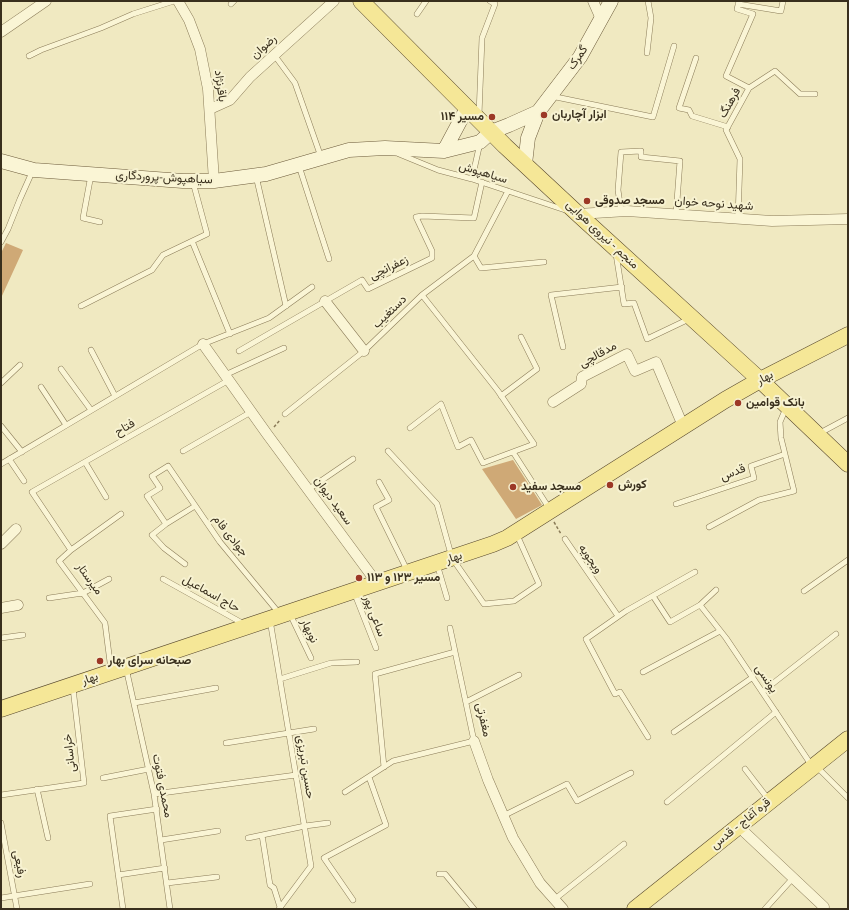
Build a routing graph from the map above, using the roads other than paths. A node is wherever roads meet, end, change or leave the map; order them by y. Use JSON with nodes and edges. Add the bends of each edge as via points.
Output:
{"nodes":[{"id":1,"x":46,"y":1,"type":"edge"},
{"id":2,"x":174,"y":1,"type":"edge"},
{"id":3,"x":178,"y":1,"type":"edge"},
{"id":4,"x":334,"y":1,"type":"edge"},
{"id":5,"x":361,"y":1,"type":"edge"},
{"id":6,"x":426,"y":1,"type":"edge"},
{"id":7,"x":490,"y":1,"type":"edge"},
{"id":8,"x":593,"y":1,"type":"edge"},
{"id":9,"x":611,"y":1,"type":"edge"},
{"id":10,"x":648,"y":1,"type":"edge"},
{"id":11,"x":783,"y":1,"type":"edge"},
{"id":12,"x":163,"y":2,"type":"edge"},
{"id":13,"x":739,"y":2,"type":"edge"},
{"id":14,"x":418,"y":14,"type":"dead end"},
{"id":15,"x":601,"y":19,"type":"junction"},
{"id":16,"x":1,"y":32,"type":"edge"},
{"id":17,"x":674,"y":46,"type":"dead end"},
{"id":18,"x":647,"y":53,"type":"dead end"},
{"id":19,"x":29,"y":56,"type":"dead end"},
{"id":20,"x":275,"y":56,"type":"junction"},
{"id":21,"x":696,"y":58,"type":"dead end"},
{"id":22,"x":749,"y":88,"type":"junction"},
{"id":23,"x":815,"y":94,"type":"dead end"},
{"id":24,"x":550,"y":96,"type":"junction"},
{"id":25,"x":467,"y":108,"type":"junction"},
{"id":26,"x":210,"y":109,"type":"junction"},
{"id":27,"x":538,"y":112,"type":"junction"},
{"id":28,"x":479,"y":120,"type":"junction"},
{"id":29,"x":728,"y":127,"type":"junction"},
{"id":30,"x":486,"y":137,"type":"junction"},
{"id":31,"x":385,"y":148,"type":"junction"},
{"id":32,"x":444,"y":151,"type":"junction"},
{"id":33,"x":322,"y":158,"type":"junction"},
{"id":34,"x":1,"y":161,"type":"edge"},
{"id":35,"x":525,"y":164,"type":"junction"},
{"id":36,"x":299,"y":165,"type":"junction"},
{"id":37,"x":34,"y":170,"type":"junction"},
{"id":38,"x":91,"y":174,"type":"junction"},
{"id":39,"x":256,"y":175,"type":"junction"},
{"id":40,"x":472,"y":179,"type":"junction"},
{"id":41,"x":193,"y":181,"type":"junction"},
{"id":42,"x":214,"y":181,"type":"junction"},
{"id":43,"x":482,"y":182,"type":"junction"},
{"id":44,"x":508,"y":191,"type":"junction"},
{"id":45,"x":621,"y":211,"type":"junction"},
{"id":46,"x":578,"y":214,"type":"junction"},
{"id":47,"x":676,"y":214,"type":"junction"},
{"id":48,"x":738,"y":219,"type":"junction"},
{"id":49,"x":848,"y":219,"type":"edge"},
{"id":50,"x":100,"y":222,"type":"dead end"},
{"id":51,"x":192,"y":241,"type":"junction"},
{"id":52,"x":1,"y":242,"type":"edge"},
{"id":53,"x":615,"y":248,"type":"junction"},
{"id":54,"x":474,"y":256,"type":"junction"},
{"id":55,"x":329,"y":259,"type":"dead end"},
{"id":56,"x":544,"y":262,"type":"dead end"},
{"id":57,"x":312,"y":287,"type":"dead end"},
{"id":58,"x":622,"y":287,"type":"junction"},
{"id":59,"x":422,"y":295,"type":"junction"},
{"id":60,"x":325,"y":301,"type":"junction"},
{"id":61,"x":81,"y":306,"type":"dead end"},
{"id":62,"x":286,"y":306,"type":"junction"},
{"id":63,"x":692,"y":318,"type":"junction"},
{"id":64,"x":230,"y":334,"type":"junction"},
{"id":65,"x":848,"y":335,"type":"edge"},
{"id":66,"x":521,"y":337,"type":"dead end"},
{"id":67,"x":203,"y":344,"type":"junction"},
{"id":68,"x":563,"y":347,"type":"dead end"},
{"id":69,"x":284,"y":348,"type":"dead end"},
{"id":70,"x":91,"y":350,"type":"dead end"},
{"id":71,"x":239,"y":351,"type":"dead end"},
{"id":72,"x":364,"y":351,"type":"junction"},
{"id":73,"x":20,"y":365,"type":"dead end"},
{"id":74,"x":61,"y":369,"type":"dead end"},
{"id":75,"x":227,"y":378,"type":"junction"},
{"id":76,"x":760,"y":380,"type":"junction"},
{"id":77,"x":1,"y":383,"type":"edge"},
{"id":78,"x":41,"y":386,"type":"dead end"},
{"id":79,"x":115,"y":396,"type":"junction"},
{"id":80,"x":501,"y":396,"type":"junction"},
{"id":81,"x":553,"y":402,"type":"dead end"},
{"id":82,"x":787,"y":406,"type":"junction"},
{"id":83,"x":91,"y":410,"type":"junction"},
{"id":84,"x":252,"y":412,"type":"junction"},
{"id":85,"x":285,"y":414,"type":"road end"},
{"id":86,"x":848,"y":418,"type":"edge"},
{"id":87,"x":66,"y":425,"type":"junction"},
{"id":88,"x":1,"y":426,"type":"edge"},
{"id":89,"x":683,"y":426,"type":"junction"},
{"id":90,"x":410,"y":428,"type":"dead end"},
{"id":91,"x":817,"y":435,"type":"junction"},
{"id":92,"x":183,"y":451,"type":"dead end"},
{"id":93,"x":388,"y":451,"type":"dead end"},
{"id":94,"x":22,"y":452,"type":"junction"},
{"id":95,"x":513,"y":452,"type":"junction"},
{"id":96,"x":785,"y":454,"type":"junction"},
{"id":97,"x":353,"y":458,"type":"dead end"},
{"id":98,"x":9,"y":459,"type":"junction"},
{"id":99,"x":86,"y":462,"type":"junction"},
{"id":100,"x":1,"y":464,"type":"edge"},
{"id":101,"x":848,"y":464,"type":"edge"},
{"id":102,"x":24,"y":481,"type":"dead end"},
{"id":103,"x":379,"y":482,"type":"dead end"},
{"id":104,"x":309,"y":490,"type":"junction"},
{"id":105,"x":32,"y":492,"type":"joint"},
{"id":106,"x":106,"y":497,"type":"dead end"},
{"id":107,"x":676,"y":504,"type":"dead end"},
{"id":108,"x":195,"y":506,"type":"junction"},
{"id":109,"x":549,"y":512,"type":"junction"},
{"id":110,"x":121,"y":514,"type":"dead end"},
{"id":111,"x":166,"y":524,"type":"junction"},
{"id":112,"x":709,"y":527,"type":"dead end"},
{"id":113,"x":16,"y":529,"type":"dead end"},
{"id":114,"x":516,"y":532,"type":"junction"},
{"id":115,"x":565,"y":539,"type":"road end"},
{"id":116,"x":1,"y":544,"type":"edge"},
{"id":117,"x":71,"y":550,"type":"junction"},
{"id":118,"x":452,"y":558,"type":"junction"},
{"id":119,"x":848,"y":560,"type":"edge"},
{"id":120,"x":437,"y":563,"type":"junction"},
{"id":121,"x":185,"y":564,"type":"dead end"},
{"id":122,"x":695,"y":572,"type":"dead end"},
{"id":123,"x":408,"y":573,"type":"junction"},
{"id":124,"x":109,"y":579,"type":"dead end"},
{"id":125,"x":163,"y":579,"type":"dead end"},
{"id":126,"x":377,"y":584,"type":"junction"},
{"id":127,"x":716,"y":590,"type":"dead end"},
{"id":128,"x":354,"y":591,"type":"junction"},
{"id":129,"x":804,"y":591,"type":"dead end"},
{"id":130,"x":83,"y":593,"type":"junction"},
{"id":131,"x":653,"y":596,"type":"junction"},
{"id":132,"x":49,"y":598,"type":"dead end"},
{"id":133,"x":447,"y":598,"type":"dead end"},
{"id":134,"x":18,"y":605,"type":"dead end"},
{"id":135,"x":700,"y":606,"type":"junction"},
{"id":136,"x":1,"y":608,"type":"edge"},
{"id":137,"x":280,"y":616,"type":"junction"},
{"id":138,"x":618,"y":616,"type":"junction"},
{"id":139,"x":249,"y":626,"type":"junction"},
{"id":140,"x":450,"y":628,"type":"dead end"},
{"id":141,"x":720,"y":630,"type":"junction"},
{"id":142,"x":836,"y":634,"type":"dead end"},
{"id":143,"x":23,"y":635,"type":"dead end"},
{"id":144,"x":1,"y":638,"type":"edge"},
{"id":145,"x":376,"y":648,"type":"dead end"},
{"id":146,"x":455,"y":652,"type":"junction"},
{"id":147,"x":311,"y":658,"type":"dead end"},
{"id":148,"x":357,"y":662,"type":"dead end"},
{"id":149,"x":119,"y":670,"type":"junction"},
{"id":150,"x":643,"y":672,"type":"dead end"},
{"id":151,"x":519,"y":674,"type":"dead end"},
{"id":152,"x":753,"y":677,"type":"junction"},
{"id":153,"x":280,"y":679,"type":"junction"},
{"id":154,"x":72,"y":685,"type":"junction"},
{"id":155,"x":216,"y":688,"type":"dead end"},
{"id":156,"x":762,"y":692,"type":"junction"},
{"id":157,"x":466,"y":702,"type":"junction"},
{"id":158,"x":134,"y":703,"type":"junction"},
{"id":159,"x":1,"y":709,"type":"edge"},
{"id":160,"x":776,"y":712,"type":"junction"},
{"id":161,"x":314,"y":729,"type":"dead end"},
{"id":162,"x":289,"y":732,"type":"junction"},
{"id":163,"x":674,"y":732,"type":"dead end"},
{"id":164,"x":648,"y":737,"type":"dead end"},
{"id":165,"x":474,"y":741,"type":"junction"},
{"id":166,"x":226,"y":743,"type":"dead end"},
{"id":167,"x":845,"y":743,"type":"edge"},
{"id":168,"x":814,"y":766,"type":"junction"},
{"id":169,"x":384,"y":767,"type":"junction"},
{"id":170,"x":149,"y":769,"type":"junction"},
{"id":171,"x":745,"y":769,"type":"dead end"},
{"id":172,"x":631,"y":773,"type":"dead end"},
{"id":173,"x":296,"y":775,"type":"junction"},
{"id":174,"x":369,"y":777,"type":"junction"},
{"id":175,"x":103,"y":778,"type":"dead end"},
{"id":176,"x":37,"y":789,"type":"junction"},
{"id":177,"x":345,"y":792,"type":"dead end"},
{"id":178,"x":154,"y":794,"type":"junction"},
{"id":179,"x":1,"y":795,"type":"edge"},
{"id":180,"x":848,"y":798,"type":"edge"},
{"id":181,"x":770,"y":801,"type":"junction"},
{"id":182,"x":667,"y":802,"type":"dead end"},
{"id":183,"x":157,"y":809,"type":"junction"},
{"id":184,"x":503,"y":816,"type":"junction"},
{"id":185,"x":328,"y":823,"type":"dead end"},
{"id":186,"x":1,"y":824,"type":"edge"},
{"id":187,"x":305,"y":826,"type":"junction"},
{"id":188,"x":738,"y":826,"type":"junction"},
{"id":189,"x":218,"y":831,"type":"dead end"},
{"id":190,"x":262,"y":835,"type":"junction"},
{"id":191,"x":48,"y":838,"type":"dead end"},
{"id":192,"x":248,"y":838,"type":"dead end"},
{"id":193,"x":161,"y":840,"type":"junction"},
{"id":194,"x":624,"y":844,"type":"dead end"},
{"id":195,"x":165,"y":868,"type":"junction"},
{"id":196,"x":439,"y":874,"type":"dead end"},
{"id":197,"x":118,"y":875,"type":"junction"},
{"id":198,"x":217,"y":877,"type":"dead end"},
{"id":199,"x":793,"y":878,"type":"junction"},
{"id":200,"x":167,"y":883,"type":"junction"},
{"id":201,"x":90,"y":884,"type":"dead end"},
{"id":202,"x":15,"y":895,"type":"junction"},
{"id":203,"x":1,"y":898,"type":"edge"},
{"id":204,"x":555,"y":899,"type":"junction"},
{"id":205,"x":353,"y":900,"type":"dead end"},
{"id":206,"x":280,"y":908,"type":"edge"},
{"id":207,"x":18,"y":909,"type":"edge"},
{"id":208,"x":123,"y":909,"type":"edge"},
{"id":209,"x":170,"y":909,"type":"edge"},
{"id":210,"x":474,"y":909,"type":"edge"},
{"id":211,"x":563,"y":909,"type":"edge"},
{"id":212,"x":635,"y":909,"type":"edge"},
{"id":213,"x":764,"y":909,"type":"edge"},
{"id":214,"x":822,"y":909,"type":"edge"}],
"edges":[{"from":1,"to":16,"type":"street"},
{"from":2,"to":12,"type":"lane"},
{"from":3,"to":26,"type":"street","name":"باقرنژاد","via":[[189,20],[200,49]]},
{"from":4,"to":20,"type":"street","name":"رضوان"},
{"from":5,"to":25,"type":"main road","name":"منجم - نیروی هوایی"},
{"from":6,"to":14,"type":"lane"},
{"from":7,"to":28,"type":"lane","via":[[495,4],[482,38]]},
{"from":8,"to":15,"type":"street"},
{"from":9,"to":15,"type":"street","name":"گمرک"},
{"from":10,"to":18,"type":"lane","via":[[651,18]]},
{"from":11,"to":13,"type":"lane","via":[[781,11]]},
{"from":12,"to":19,"type":"lane"},
{"from":13,"to":22,"type":"lane","name":"فرهنگ","via":[[737,9],[753,14],[726,76]]},
{"from":15,"to":24,"type":"street","name":"گمرک","via":[[580,57]]},
{"from":17,"to":24,"type":"lane","via":[[653,117]]},
{"from":20,"to":26,"type":"street","name":"رضوان","via":[[230,100]]},
{"from":20,"to":33,"type":"lane","via":[[295,83]]},
{"from":21,"to":29,"type":"lane","via":[[680,108],[689,110],[692,116]]},
{"from":22,"to":23,"type":"lane","via":[[775,71],[800,94]]},
{"from":22,"to":29,"type":"lane","name":"فرهنگ"},
{"from":24,"to":27,"type":"street","name":"گمرک"},
{"from":25,"to":28,"type":"main road","name":"منجم - نیروی هوایی"},
{"from":25,"to":32,"type":"street"},
{"from":26,"to":42,"type":"street","name":"باقرنژاد"},
{"from":27,"to":30,"type":"street","name":"گمرک"},
{"from":27,"to":35,"type":"street","name":"گمرک","via":[[528,138]]},
{"from":28,"to":30,"type":"main road","name":"منجم - نیروی هوایی"},
{"from":29,"to":48,"type":"lane","name":"فرهنگ","via":[[726,130],[740,159]]},
{"from":30,"to":32,"type":"street","name":"گمرک"},
{"from":30,"to":35,"type":"main road","name":"منجم - نیروی هوایی"},
{"from":30,"to":40,"type":"lane"},
{"from":31,"to":32,"type":"street","name":"سیاهپوش-پروردگاری"},
{"from":31,"to":33,"type":"street","name":"سیاهپوش-پروردگاری","via":[[349,150]]},
{"from":31,"to":40,"type":"lane","name":"سیاهپوش","via":[[438,170]]},
{"from":33,"to":36,"type":"street","name":"سیاهپوش-پروردگاری"},
{"from":34,"to":37,"type":"street","name":"سیاهپوش-پروردگاری"},
{"from":35,"to":46,"type":"main road","name":"منجم - نیروی هوایی"},
{"from":36,"to":39,"type":"street","name":"سیاهپوش-پروردگاری"},
{"from":36,"to":55,"type":"lane"},
{"from":37,"to":38,"type":"street","name":"سیاهپوش-پروردگاری"},
{"from":37,"to":52,"type":"lane"},
{"from":38,"to":41,"type":"street","name":"سیاهپوش-پروردگاری"},
{"from":38,"to":50,"type":"lane","via":[[83,218]]},
{"from":39,"to":42,"type":"street","name":"سیاهپوش-پروردگاری"},
{"from":39,"to":62,"type":"lane"},
{"from":40,"to":43,"type":"lane","name":"سیاهپوش"},
{"from":41,"to":42,"type":"street","name":"سیاهپوش-پروردگاری"},
{"from":41,"to":51,"type":"lane","via":[[207,234]]},
{"from":43,"to":44,"type":"lane","name":"سیاهپوش"},
{"from":43,"to":60,"type":"lane","name":"زعفرانچی","via":[[474,218],[416,217],[432,251],[432,258],[368,289],[362,280]]},
{"from":44,"to":46,"type":"lane","name":"سیاهپوش"},
{"from":44,"to":54,"type":"lane","name":"دستغیب"},
{"from":45,"to":46,"type":"street","name":"شهید نوحه خوان"},
{"from":45,"to":47,"type":"street","name":"شهید نوحه خوان"},
{"from":45,"to":47,"type":"lane","via":[[618,190],[621,152],[641,151],[641,157],[680,161]]},
{"from":46,"to":53,"type":"main road","name":"منجم - نیروی هوایی"},
{"from":47,"to":48,"type":"street","name":"شهید نوحه خوان"},
{"from":48,"to":49,"type":"street","name":"شهید نوحه خوان"},
{"from":51,"to":61,"type":"lane","via":[[163,255],[152,270]]},
{"from":51,"to":64,"type":"lane"},
{"from":53,"to":58,"type":"lane"},
{"from":53,"to":63,"type":"main road","name":"منجم - نیروی هوایی"},
{"from":54,"to":56,"type":"lane","via":[[481,268]]},
{"from":54,"to":59,"type":"lane","name":"دستغیب"},
{"from":57,"to":62,"type":"lane"},
{"from":58,"to":63,"type":"lane","via":[[624,304],[634,303],[647,339]]},
{"from":58,"to":68,"type":"lane","via":[[551,295]]},
{"from":59,"to":72,"type":"lane","name":"دستغیب"},
{"from":59,"to":80,"type":"lane"},
{"from":60,"to":71,"type":"lane","name":"زعفرانچی"},
{"from":60,"to":72,"type":"street"},
{"from":62,"to":64,"type":"lane","via":[[269,318]]},
{"from":63,"to":76,"type":"main road","name":"منجم - نیروی هوایی"},
{"from":64,"to":67,"type":"lane"},
{"from":65,"to":76,"type":"main road","name":"بهار"},
{"from":66,"to":80,"type":"lane","via":[[537,369]]},
{"from":67,"to":75,"type":"street","name":"سعید دیوان"},
{"from":67,"to":79,"type":"lane"},
{"from":69,"to":75,"type":"lane","name":"فتاح"},
{"from":70,"to":79,"type":"lane"},
{"from":72,"to":85,"type":"lane","name":"دستغیب"},
{"from":73,"to":77,"type":"lane"},
{"from":74,"to":83,"type":"lane"},
{"from":75,"to":84,"type":"street","name":"سعید دیوان"},
{"from":75,"to":99,"type":"lane","name":"فتاح"},
{"from":76,"to":82,"type":"main road","name":"منجم - نیروی هوایی"},
{"from":76,"to":89,"type":"main road","name":"بهار"},
{"from":78,"to":87,"type":"lane"},
{"from":79,"to":83,"type":"lane"},
{"from":80,"to":95,"type":"lane","via":[[534,444]]},
{"from":81,"to":89,"type":"street","name":"مدقالچی","via":[[582,384],[582,377],[627,354],[635,371],[656,362]]},
{"from":82,"to":91,"type":"main road","name":"منجم - نیروی هوایی"},
{"from":82,"to":96,"type":"lane","via":[[780,422]]},
{"from":83,"to":87,"type":"lane"},
{"from":84,"to":92,"type":"lane"},
{"from":84,"to":104,"type":"street","name":"سعید دیوان"},
{"from":86,"to":91,"type":"lane"},
{"from":87,"to":94,"type":"lane"},
{"from":88,"to":94,"type":"lane"},
{"from":89,"to":109,"type":"main road","name":"بهار"},
{"from":90,"to":95,"type":"lane","via":[[441,404],[458,447],[471,440],[483,463]]},
{"from":91,"to":101,"type":"main road","name":"منجم - نیروی هوایی"},
{"from":93,"to":118,"type":"lane","via":[[437,504]]},
{"from":94,"to":98,"type":"lane"},
{"from":95,"to":109,"type":"lane"},
{"from":96,"to":107,"type":"lane","name":"قدس","via":[[752,466],[754,478]]},
{"from":96,"to":112,"type":"lane","via":[[794,492],[759,500]]},
{"from":97,"to":104,"type":"lane"},
{"from":98,"to":100,"type":"lane"},
{"from":98,"to":102,"type":"lane"},
{"from":99,"to":105,"type":"lane","name":"فتاح"},
{"from":99,"to":106,"type":"lane"},
{"from":103,"to":123,"type":"lane","via":[[389,500],[376,507]]},
{"from":104,"to":126,"type":"street","name":"سعید دیوان"},
{"from":105,"to":117,"type":"lane","name":"میرستار"},
{"from":108,"to":111,"type":"lane"},
{"from":108,"to":111,"type":"lane","name":"جوادی فام","via":[[168,466],[152,476],[160,488],[148,496]]},
{"from":108,"to":137,"type":"lane","name":"جوادی فام","via":[[220,542]]},
{"from":109,"to":114,"type":"main road","name":"بهار"},
{"from":110,"to":117,"type":"lane"},
{"from":111,"to":121,"type":"lane","via":[[152,535]]},
{"from":113,"to":116,"type":"street"},
{"from":114,"to":118,"type":"main road","name":"بهار","via":[[493,544]]},
{"from":114,"to":118,"type":"lane","via":[[539,584],[514,600],[484,604]]},
{"from":115,"to":138,"type":"lane","name":"ویجویه"},
{"from":117,"to":130,"type":"lane","name":"میرستار","via":[[59,561]]},
{"from":118,"to":120,"type":"main road","name":"بهار"},
{"from":119,"to":129,"type":"lane"},
{"from":120,"to":123,"type":"main road","name":"بهار"},
{"from":120,"to":133,"type":"lane"},
{"from":122,"to":131,"type":"lane"},
{"from":123,"to":126,"type":"main road","name":"بهار"},
{"from":124,"to":130,"type":"lane"},
{"from":125,"to":139,"type":"lane","name":"حاج اسماعیل"},
{"from":126,"to":128,"type":"main road","name":"بهار"},
{"from":127,"to":135,"type":"lane"},
{"from":128,"to":137,"type":"main road","name":"بهار"},
{"from":128,"to":145,"type":"lane","name":"ساعی پور"},
{"from":130,"to":132,"type":"lane"},
{"from":130,"to":149,"type":"lane","name":"میرستار","via":[[105,623]]},
{"from":131,"to":135,"type":"lane","via":[[670,622]]},
{"from":131,"to":138,"type":"lane"},
{"from":134,"to":136,"type":"street"},
{"from":135,"to":141,"type":"lane","name":"یونسی"},
{"from":137,"to":139,"type":"main road","name":"بهار"},
{"from":137,"to":147,"type":"lane","name":"نوبهار"},
{"from":137,"to":153,"type":"lane","name":"حسین تبریزی"},
{"from":138,"to":164,"type":"lane","via":[[586,639],[615,694],[620,692]]},
{"from":139,"to":149,"type":"main road","name":"بهار"},
{"from":140,"to":146,"type":"lane","name":"مغفرتی"},
{"from":141,"to":150,"type":"lane"},
{"from":141,"to":152,"type":"lane","name":"یونسی"},
{"from":142,"to":156,"type":"lane"},
{"from":143,"to":144,"type":"lane"},
{"from":146,"to":157,"type":"lane","name":"مغفرتی"},
{"from":146,"to":169,"type":"lane","via":[[375,674]]},
{"from":148,"to":153,"type":"lane","via":[[331,663]]},
{"from":149,"to":154,"type":"main road","name":"بهار"},
{"from":149,"to":158,"type":"lane","name":"محمدی فتوت"},
{"from":151,"to":157,"type":"lane"},
{"from":152,"to":156,"type":"lane","name":"یونسی"},
{"from":152,"to":163,"type":"lane"},
{"from":153,"to":162,"type":"lane","name":"حسین تبریزی"},
{"from":154,"to":159,"type":"main road","name":"بهار"},
{"from":154,"to":176,"type":"lane","name":"خراسانی","via":[[84,783]]},
{"from":155,"to":158,"type":"lane"},
{"from":156,"to":160,"type":"lane","name":"یونسی"},
{"from":157,"to":165,"type":"lane","name":"مغفرتی"},
{"from":158,"to":170,"type":"lane","name":"محمدی فتوت"},
{"from":160,"to":168,"type":"lane","name":"یونسی"},
{"from":160,"to":182,"type":"lane"},
{"from":161,"to":162,"type":"lane"},
{"from":162,"to":166,"type":"lane"},
{"from":162,"to":173,"type":"lane","name":"حسین تبریزی"},
{"from":165,"to":169,"type":"lane","via":[[393,761]]},
{"from":165,"to":184,"type":"street","name":"مغفرتی"},
{"from":167,"to":168,"type":"main road","name":"قره آغاج - قدس"},
{"from":168,"to":180,"type":"lane","name":"یونسی"},
{"from":168,"to":181,"type":"main road","name":"قره آغاج - قدس"},
{"from":169,"to":174,"type":"lane"},
{"from":170,"to":175,"type":"lane"},
{"from":170,"to":178,"type":"lane","name":"محمدی فتوت"},
{"from":171,"to":181,"type":"lane"},
{"from":172,"to":184,"type":"lane","via":[[578,801],[567,784]]},
{"from":173,"to":178,"type":"lane"},
{"from":173,"to":187,"type":"lane","name":"حسین تبریزی"},
{"from":174,"to":177,"type":"lane"},
{"from":174,"to":205,"type":"lane","via":[[386,824],[324,858]]},
{"from":176,"to":179,"type":"lane","name":"خراسانی"},
{"from":176,"to":191,"type":"lane"},
{"from":178,"to":183,"type":"lane","name":"محمدی فتوت"},
{"from":181,"to":188,"type":"main road","name":"قره آغاج - قدس"},
{"from":183,"to":193,"type":"lane","name":"محمدی فتوت"},
{"from":183,"to":197,"type":"lane","via":[[110,816]]},
{"from":184,"to":204,"type":"street","name":"مغفرتی","via":[[516,844],[540,883]]},
{"from":185,"to":187,"type":"lane"},
{"from":186,"to":202,"type":"lane","name":"رفیعی"},
{"from":187,"to":190,"type":"lane"},
{"from":187,"to":206,"type":"lane","name":"حسین تبریزی","via":[[311,866]]},
{"from":188,"to":199,"type":"street"},
{"from":188,"to":212,"type":"main road","name":"قره آغاج - قدس"},
{"from":189,"to":193,"type":"lane"},
{"from":190,"to":192,"type":"lane"},
{"from":190,"to":206,"type":"lane","via":[[270,884],[274,888]]},
{"from":193,"to":195,"type":"lane","name":"محمدی فتوت"},
{"from":194,"to":204,"type":"lane"},
{"from":195,"to":197,"type":"lane"},
{"from":195,"to":200,"type":"lane","name":"محمدی فتوت"},
{"from":196,"to":210,"type":"lane","via":[[445,874]]},
{"from":197,"to":208,"type":"lane"},
{"from":198,"to":200,"type":"lane"},
{"from":199,"to":213,"type":"lane"},
{"from":199,"to":214,"type":"street","via":[[824,907]]},
{"from":200,"to":209,"type":"lane","name":"محمدی فتوت"},
{"from":201,"to":202,"type":"lane"},
{"from":202,"to":203,"type":"lane"},
{"from":202,"to":207,"type":"lane","name":"رفیعی"},
{"from":204,"to":211,"type":"street","name":"مغفرتی"}]}
